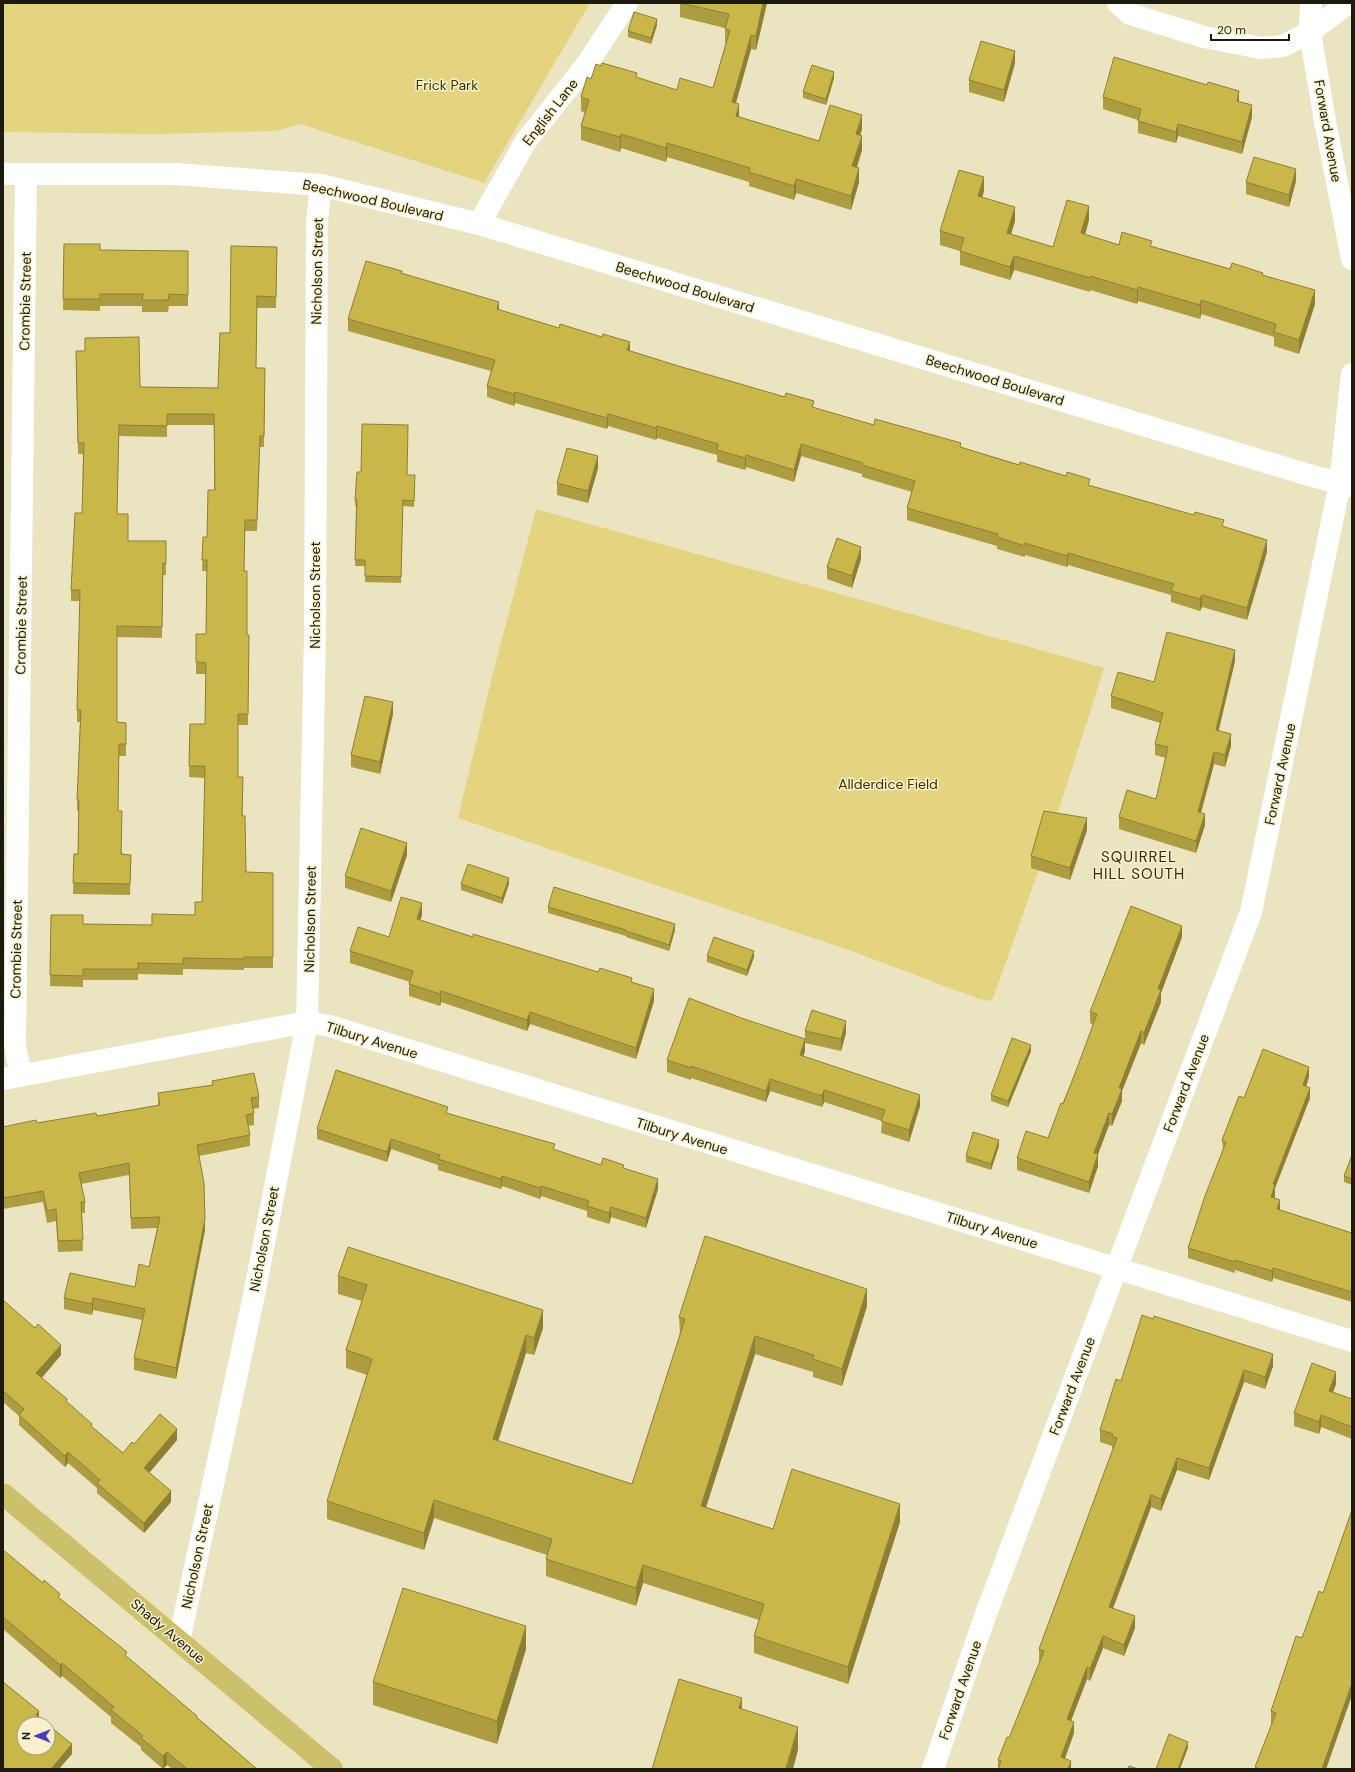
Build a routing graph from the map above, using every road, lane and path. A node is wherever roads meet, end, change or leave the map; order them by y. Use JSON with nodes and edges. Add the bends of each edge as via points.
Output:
{"nodes":[{"id":1,"x":627,"y":3,"type":"edge"},
{"id":2,"x":1118,"y":3,"type":"edge"},
{"id":3,"x":1311,"y":3,"type":"edge"},
{"id":4,"x":1348,"y":3,"type":"edge"},
{"id":5,"x":1310,"y":32,"type":"junction"},
{"id":6,"x":3,"y":174,"type":"edge"},
{"id":7,"x":26,"y":174,"type":"junction"},
{"id":8,"x":321,"y":185,"type":"junction"},
{"id":9,"x":478,"y":224,"type":"junction"},
{"id":10,"x":1352,"y":259,"type":"edge"},
{"id":11,"x":1352,"y":374,"type":"edge"},
{"id":12,"x":1346,"y":484,"type":"edge"},
{"id":13,"x":307,"y":1022,"type":"junction"},
{"id":14,"x":12,"y":1077,"type":"edge"},
{"id":15,"x":1116,"y":1268,"type":"junction"},
{"id":16,"x":1352,"y":1341,"type":"edge"},
{"id":17,"x":3,"y":1494,"type":"edge"},
{"id":18,"x":179,"y":1641,"type":"junction"},
{"id":19,"x":332,"y":1769,"type":"edge"},
{"id":20,"x":934,"y":1769,"type":"edge"}],
"edges":[{"from":1,"to":9,"type":"street","name":"English Lane","via":[[587,64],[526,141]]},
{"from":2,"to":5,"type":"street","via":[[1130,14],[1204,37],[1261,48],[1283,46]]},
{"from":3,"to":5,"type":"street","name":"Forward Avenue"},
{"from":4,"to":5,"type":"street"},
{"from":5,"to":10,"type":"street","name":"Forward Avenue"},
{"from":6,"to":7,"type":"street","name":"Beechwood Boulevard"},
{"from":7,"to":8,"type":"street","name":"Beechwood Boulevard","via":[[175,174]]},
{"from":7,"to":14,"type":"street","name":"Crombie Street","via":[[15,1045]]},
{"from":8,"to":9,"type":"street","name":"Beechwood Boulevard"},
{"from":8,"to":13,"type":"street","name":"Nicholson Street","via":[[317,222],[315,635]]},
{"from":9,"to":12,"type":"street","name":"Beechwood Boulevard","via":[[1305,474]]},
{"from":11,"to":12,"type":"street","name":"Forward Avenue"},
{"from":12,"to":15,"type":"street","name":"Forward Avenue","via":[[1251,912]]},
{"from":13,"to":14,"type":"street","name":"Tilbury Avenue"},
{"from":13,"to":15,"type":"street","name":"Tilbury Avenue","via":[[338,1028]]},
{"from":13,"to":18,"type":"street","name":"Nicholson Street","via":[[253,1300]]},
{"from":15,"to":16,"type":"street","name":"Tilbury Avenue"},
{"from":15,"to":20,"type":"street","name":"Forward Avenue","via":[[984,1619]]},
{"from":17,"to":18,"type":"main road","name":"Shady Avenue"},
{"from":18,"to":19,"type":"main road","name":"Shady Avenue"}]}
